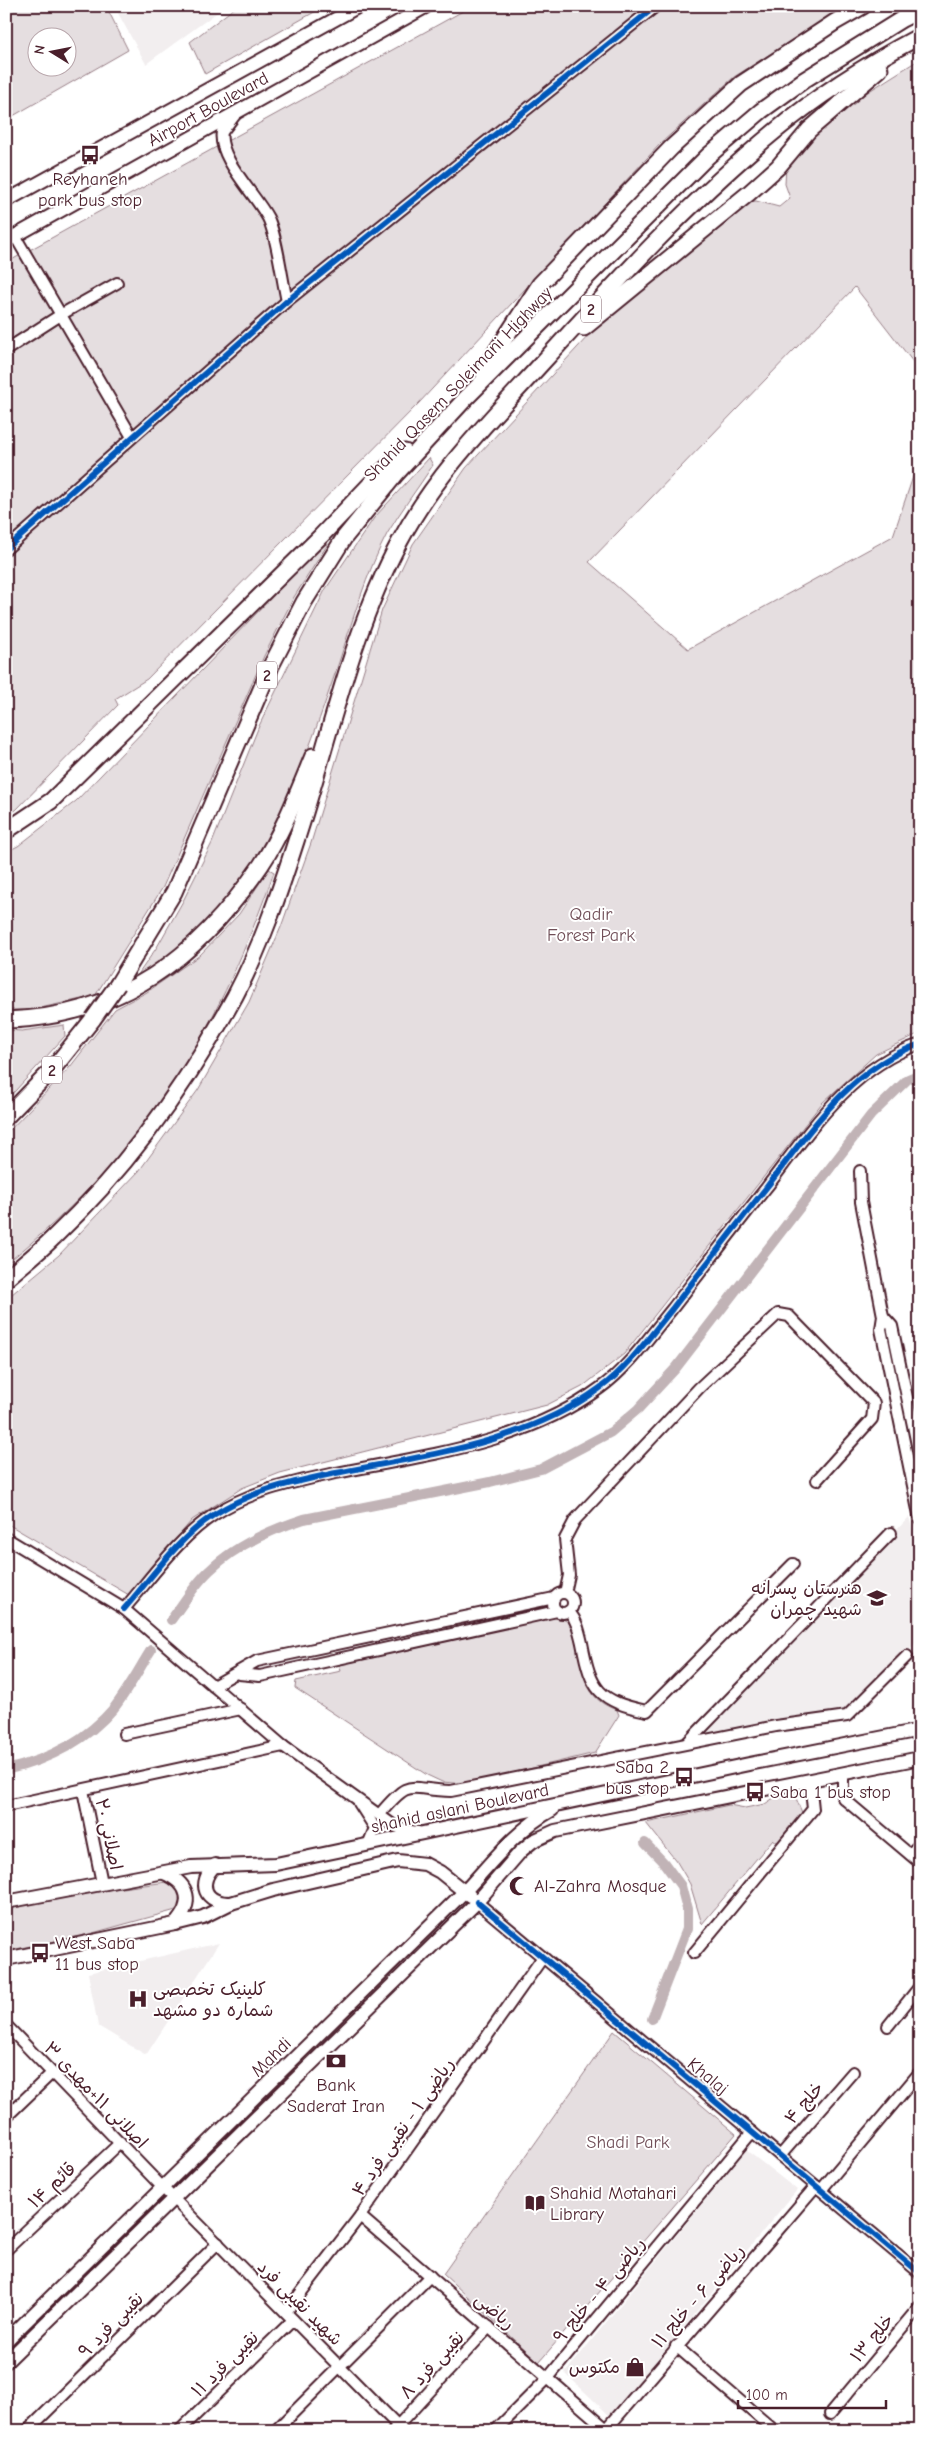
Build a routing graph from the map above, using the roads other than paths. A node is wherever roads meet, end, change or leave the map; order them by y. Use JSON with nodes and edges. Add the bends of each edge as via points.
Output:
{"nodes":[{"id":1,"x":359,"y":6,"type":"edge"},
{"id":2,"x":427,"y":6,"type":"edge"},
{"id":3,"x":656,"y":6,"type":"edge"},
{"id":4,"x":863,"y":6,"type":"edge"},
{"id":5,"x":920,"y":10,"type":"edge"},
{"id":6,"x":917,"y":37,"type":"edge"},
{"id":7,"x":236,"y":114,"type":"junction"},
{"id":8,"x":6,"y":201,"type":"edge"},
{"id":9,"x":11,"y":238,"type":"edge"},
{"id":10,"x":117,"y":283,"type":"dead end"},
{"id":11,"x":287,"y":301,"type":"junction"},
{"id":12,"x":62,"y":314,"type":"junction"},
{"id":13,"x":6,"y":350,"type":"edge"},
{"id":14,"x":544,"y":361,"type":"junction"},
{"id":15,"x":466,"y":398,"type":"junction"},
{"id":16,"x":132,"y":437,"type":"junction"},
{"id":17,"x":6,"y":549,"type":"edge"},
{"id":18,"x":352,"y":659,"type":"junction"},
{"id":19,"x":6,"y":831,"type":"edge"},
{"id":20,"x":6,"y":1020,"type":"edge"},
{"id":21,"x":920,"y":1044,"type":"edge"},
{"id":22,"x":6,"y":1117,"type":"edge"},
{"id":23,"x":860,"y":1171,"type":"dead end"},
{"id":24,"x":6,"y":1279,"type":"edge"},
{"id":25,"x":884,"y":1316,"type":"junction"},
{"id":26,"x":920,"y":1459,"type":"edge"},
{"id":27,"x":817,"y":1480,"type":"dead end"},
{"id":28,"x":920,"y":1520,"type":"edge"},
{"id":29,"x":891,"y":1533,"type":"dead end"},
{"id":30,"x":6,"y":1538,"type":"edge"},
{"id":31,"x":793,"y":1564,"type":"dead end"},
{"id":32,"x":565,"y":1593,"type":"junction"},
{"id":33,"x":554,"y":1598,"type":"junction"},
{"id":34,"x":124,"y":1609,"type":"junction"},
{"id":35,"x":557,"y":1611,"type":"junction"},
{"id":36,"x":568,"y":1611,"type":"junction"},
{"id":37,"x":476,"y":1614,"type":"junction"},
{"id":38,"x":480,"y":1628,"type":"junction"},
{"id":39,"x":386,"y":1634,"type":"junction"},
{"id":40,"x":319,"y":1648,"type":"junction"},
{"id":41,"x":389,"y":1648,"type":"junction"},
{"id":42,"x":282,"y":1656,"type":"junction"},
{"id":43,"x":907,"y":1656,"type":"dead end"},
{"id":44,"x":321,"y":1661,"type":"junction"},
{"id":45,"x":286,"y":1670,"type":"junction"},
{"id":46,"x":239,"y":1674,"type":"junction"},
{"id":47,"x":213,"y":1686,"type":"junction"},
{"id":48,"x":241,"y":1709,"type":"junction"},
{"id":49,"x":920,"y":1730,"type":"edge"},
{"id":50,"x":124,"y":1734,"type":"dead end"},
{"id":51,"x":688,"y":1742,"type":"junction"},
{"id":52,"x":283,"y":1746,"type":"junction"},
{"id":53,"x":920,"y":1758,"type":"edge"},
{"id":54,"x":843,"y":1774,"type":"junction"},
{"id":55,"x":810,"y":1781,"type":"junction"},
{"id":56,"x":83,"y":1790,"type":"junction"},
{"id":57,"x":357,"y":1800,"type":"junction"},
{"id":58,"x":564,"y":1803,"type":"junction"},
{"id":59,"x":6,"y":1806,"type":"edge"},
{"id":60,"x":380,"y":1814,"type":"junction"},
{"id":61,"x":425,"y":1832,"type":"junction"},
{"id":62,"x":920,"y":1844,"type":"edge"},
{"id":63,"x":368,"y":1845,"type":"junction"},
{"id":64,"x":910,"y":1854,"type":"junction"},
{"id":65,"x":920,"y":1862,"type":"edge"},
{"id":66,"x":215,"y":1866,"type":"junction"},
{"id":67,"x":164,"y":1873,"type":"junction"},
{"id":68,"x":102,"y":1883,"type":"junction"},
{"id":69,"x":465,"y":1891,"type":"junction"},
{"id":70,"x":6,"y":1902,"type":"edge"},
{"id":71,"x":477,"y":1902,"type":"junction"},
{"id":72,"x":230,"y":1903,"type":"junction"},
{"id":73,"x":175,"y":1924,"type":"junction"},
{"id":74,"x":694,"y":1953,"type":"dead end"},
{"id":75,"x":543,"y":1957,"type":"junction"},
{"id":76,"x":6,"y":1959,"type":"edge"},
{"id":77,"x":920,"y":1986,"type":"edge"},
{"id":78,"x":6,"y":2025,"type":"edge"},
{"id":79,"x":888,"y":2026,"type":"dead end"},
{"id":80,"x":853,"y":2072,"type":"dead end"},
{"id":81,"x":920,"y":2072,"type":"edge"},
{"id":82,"x":52,"y":2073,"type":"junction"},
{"id":83,"x":6,"y":2117,"type":"edge"},
{"id":84,"x":752,"y":2132,"type":"junction"},
{"id":85,"x":120,"y":2143,"type":"junction"},
{"id":86,"x":780,"y":2156,"type":"junction"},
{"id":87,"x":162,"y":2188,"type":"junction"},
{"id":88,"x":819,"y":2188,"type":"junction"},
{"id":89,"x":174,"y":2198,"type":"junction"},
{"id":90,"x":360,"y":2216,"type":"junction"},
{"id":91,"x":218,"y":2243,"type":"junction"},
{"id":92,"x":6,"y":2250,"type":"edge"},
{"id":93,"x":920,"y":2273,"type":"edge"},
{"id":94,"x":430,"y":2276,"type":"junction"},
{"id":95,"x":920,"y":2306,"type":"edge"},
{"id":96,"x":290,"y":2316,"type":"junction"},
{"id":97,"x":489,"y":2327,"type":"junction"},
{"id":98,"x":6,"y":2341,"type":"edge"},
{"id":99,"x":676,"y":2346,"type":"junction"},
{"id":100,"x":6,"y":2362,"type":"edge"},
{"id":101,"x":340,"y":2367,"type":"junction"},
{"id":102,"x":548,"y":2378,"type":"junction"},
{"id":103,"x":830,"y":2414,"type":"dead end"},
{"id":104,"x":398,"y":2429,"type":"edge"},
{"id":105,"x":607,"y":2430,"type":"edge"},
{"id":106,"x":28,"y":2431,"type":"edge"},
{"id":107,"x":179,"y":2431,"type":"edge"},
{"id":108,"x":275,"y":2431,"type":"edge"},
{"id":109,"x":495,"y":2431,"type":"edge"},
{"id":110,"x":775,"y":2431,"type":"edge"}],
"edges":[{"from":1,"to":8,"type":"main road","name":"Airport Boulevard"},
{"from":2,"to":7,"type":"main road","name":"Airport Boulevard"},
{"from":3,"to":11,"type":"street"},
{"from":4,"to":15,"type":"highway","via":[[741,84],[671,148],[540,284]]},
{"from":5,"to":15,"type":"highway","name":"Shahid Qasem Soleimani Highway","number":"2","via":[[804,80],[708,156]]},
{"from":6,"to":14,"type":"highway","via":[[809,130],[778,167],[749,193]]},
{"from":6,"to":14,"type":"highway","number":"2","via":[[818,98],[746,156],[616,282]]},
{"from":7,"to":9,"type":"main road","name":"Airport Boulevard"},
{"from":7,"to":11,"type":"street","via":[[222,132],[223,150],[269,221]]},
{"from":9,"to":12,"type":"street"},
{"from":10,"to":12,"type":"street"},
{"from":11,"to":16,"type":"street"},
{"from":12,"to":13,"type":"street"},
{"from":12,"to":16,"type":"street"},
{"from":14,"to":18,"type":"highway","number":"2","via":[[433,487],[400,541],[372,602]]},
{"from":15,"to":19,"type":"highway","via":[[381,473],[52,801]]},
{"from":15,"to":22,"type":"highway","name":"Shahid Qasem Soleimani Highway","number":"2","bridge":true,"via":[[396,474],[344,538],[304,602],[271,666],[174,892],[94,1019],[52,1070]]},
{"from":16,"to":17,"type":"street"},
{"from":18,"to":20,"type":"highway","number":"2","via":[[294,802],[262,864],[190,950],[139,987],[82,1010],[36,1019]]},
{"from":18,"to":24,"type":"highway","via":[[269,921],[235,995],[184,1082],[127,1160],[55,1237]]},
{"from":21,"to":34,"type":"street","via":[[896,1052],[862,1077],[823,1113],[642,1348],[603,1386],[565,1412],[519,1431],[472,1445],[272,1486],[216,1513],[186,1538]]},
{"from":23,"to":25,"type":"street","via":[[862,1202]]},
{"from":25,"to":26,"type":"street","via":[[892,1326]]},
{"from":25,"to":28,"type":"street","via":[[880,1329]]},
{"from":27,"to":32,"type":"street","via":[[872,1419],[874,1403],[789,1316],[778,1314],[699,1388],[575,1520],[565,1539],[569,1575]]},
{"from":29,"to":51,"type":"street"},
{"from":30,"to":34,"type":"street"},
{"from":31,"to":36,"type":"street","via":[[647,1711],[620,1706],[598,1691],[587,1669],[577,1621]]},
{"from":32,"to":33,"type":"street"},
{"from":32,"to":36,"type":"street","via":[[573,1601]]},
{"from":33,"to":35,"type":"street"},
{"from":33,"to":37,"type":"street"},
{"from":34,"to":47,"type":"street"},
{"from":35,"to":36,"type":"street"},
{"from":35,"to":38,"type":"street"},
{"from":37,"to":38,"type":"street"},
{"from":37,"to":39,"type":"street"},
{"from":38,"to":41,"type":"street"},
{"from":39,"to":40,"type":"street"},
{"from":39,"to":41,"type":"street"},
{"from":40,"to":42,"type":"street"},
{"from":40,"to":44,"type":"street"},
{"from":41,"to":44,"type":"street"},
{"from":42,"to":45,"type":"street"},
{"from":42,"to":46,"type":"street","via":[[257,1661]]},
{"from":43,"to":51,"type":"street","via":[[848,1716]]},
{"from":44,"to":45,"type":"street"},
{"from":45,"to":46,"type":"street","via":[[260,1676]]},
{"from":46,"to":47,"type":"street"},
{"from":47,"to":48,"type":"street"},
{"from":48,"to":50,"type":"street"},
{"from":48,"to":52,"type":"street"},
{"from":49,"to":58,"type":"main road","name":"shahid aslani Boulevard"},
{"from":51,"to":60,"type":"street","via":[[451,1791],[421,1786],[409,1788],[399,1792]]},
{"from":52,"to":56,"type":"street"},
{"from":52,"to":57,"type":"street"},
{"from":53,"to":54,"type":"main road"},
{"from":54,"to":55,"type":"main road"},
{"from":54,"to":64,"type":"street","via":[[843,1798]]},
{"from":55,"to":71,"type":"main road","name":"Mahdi","via":[[555,1831],[533,1841],[521,1851]]},
{"from":55,"to":74,"type":"street","via":[[813,1809]]},
{"from":56,"to":59,"type":"street"},
{"from":56,"to":68,"type":"street","name":"اصلانی ۲۰"},
{"from":57,"to":60,"type":"street"},
{"from":57,"to":63,"type":"street","via":[[375,1828]]},
{"from":58,"to":61,"type":"main road","name":"shahid aslani Boulevard"},
{"from":58,"to":69,"type":"main road","name":"Mahdi","via":[[538,1818],[511,1840]]},
{"from":60,"to":61,"type":"street","via":[[404,1830]]},
{"from":61,"to":63,"type":"main road","name":"shahid aslani Boulevard"},
{"from":62,"to":64,"type":"street"},
{"from":63,"to":66,"type":"main road","name":"shahid aslani Boulevard","via":[[276,1864]]},
{"from":64,"to":65,"type":"street"},
{"from":66,"to":67,"type":"main road","name":"shahid aslani Boulevard"},
{"from":66,"to":72,"type":"main road","via":[[207,1874],[204,1886],[214,1900]]},
{"from":67,"to":68,"type":"main road","name":"shahid aslani Boulevard"},
{"from":67,"to":73,"type":"main road","via":[[176,1878],[184,1888],[187,1901],[184,1914]]},
{"from":68,"to":70,"type":"main road","name":"shahid aslani Boulevard"},
{"from":69,"to":71,"type":"main road"},
{"from":69,"to":72,"type":"main road","via":[[424,1864],[398,1861]]},
{"from":69,"to":87,"type":"main road","name":"Mahdi"},
{"from":71,"to":75,"type":"street","name":"Khalaj"},
{"from":71,"to":89,"type":"main road","name":"Mahdi"},
{"from":72,"to":73,"type":"main road","via":[[203,1917]]},
{"from":73,"to":76,"type":"main road"},
{"from":75,"to":84,"type":"street","name":"Khalaj"},
{"from":75,"to":90,"type":"street","name":"ریاضی ۱ - نقیبی فرد ۴"},
{"from":77,"to":79,"type":"street"},
{"from":78,"to":82,"type":"street","name":"اصلانی ۱۱+مهدی ۳"},
{"from":80,"to":86,"type":"street","name":"خلج ۴"},
{"from":81,"to":88,"type":"street","name":"ریاضی ۶ - خلج ۱۱"},
{"from":82,"to":83,"type":"street"},
{"from":82,"to":85,"type":"street","name":"اصلانی ۱۱+مهدی ۳"},
{"from":84,"to":86,"type":"street","name":"Khalaj"},
{"from":84,"to":102,"type":"street","name":"ریاضی ۴ - خلج ۹"},
{"from":85,"to":87,"type":"street","name":"اصلانی ۱۱+مهدی ۳"},
{"from":85,"to":92,"type":"street","name":"قائم ۱۴"},
{"from":86,"to":88,"type":"street","name":"Khalaj"},
{"from":87,"to":89,"type":"street","name":"اصلانی ۱۱+مهدی ۳"},
{"from":87,"to":98,"type":"main road","name":"Mahdi"},
{"from":88,"to":93,"type":"street","name":"Khalaj"},
{"from":88,"to":99,"type":"street","name":"ریاضی ۶ - خلج ۱۱"},
{"from":89,"to":91,"type":"street","name":"شهید نقیبی فرد"},
{"from":89,"to":100,"type":"main road","name":"Mahdi"},
{"from":90,"to":94,"type":"street","name":"ریاضی"},
{"from":90,"to":96,"type":"street","name":"ریاضی ۱ - نقیبی فرد ۴"},
{"from":91,"to":96,"type":"street","name":"شهید نقیبی فرد"},
{"from":91,"to":106,"type":"street","name":"نقیبی فرد ۹"},
{"from":94,"to":97,"type":"street","name":"ریاضی"},
{"from":94,"to":101,"type":"street"},
{"from":95,"to":103,"type":"street","name":"خلج ۱۳"},
{"from":96,"to":101,"type":"street","name":"شهید نقیبی فرد"},
{"from":96,"to":107,"type":"street","name":"نقیبی فرد ۱۱"},
{"from":97,"to":102,"type":"street","name":"ریاضی"},
{"from":97,"to":104,"type":"street","name":"نقیبی فرد ۸"},
{"from":99,"to":105,"type":"street","name":"ریاضی ۶ - خلج ۱۱"},
{"from":99,"to":110,"type":"street"},
{"from":101,"to":104,"type":"street","name":"شهید نقیبی فرد"},
{"from":101,"to":108,"type":"street"},
{"from":102,"to":105,"type":"street","name":"ریاضی"},
{"from":102,"to":109,"type":"street","name":"ریاضی ۴ - خلج ۹"}]}
